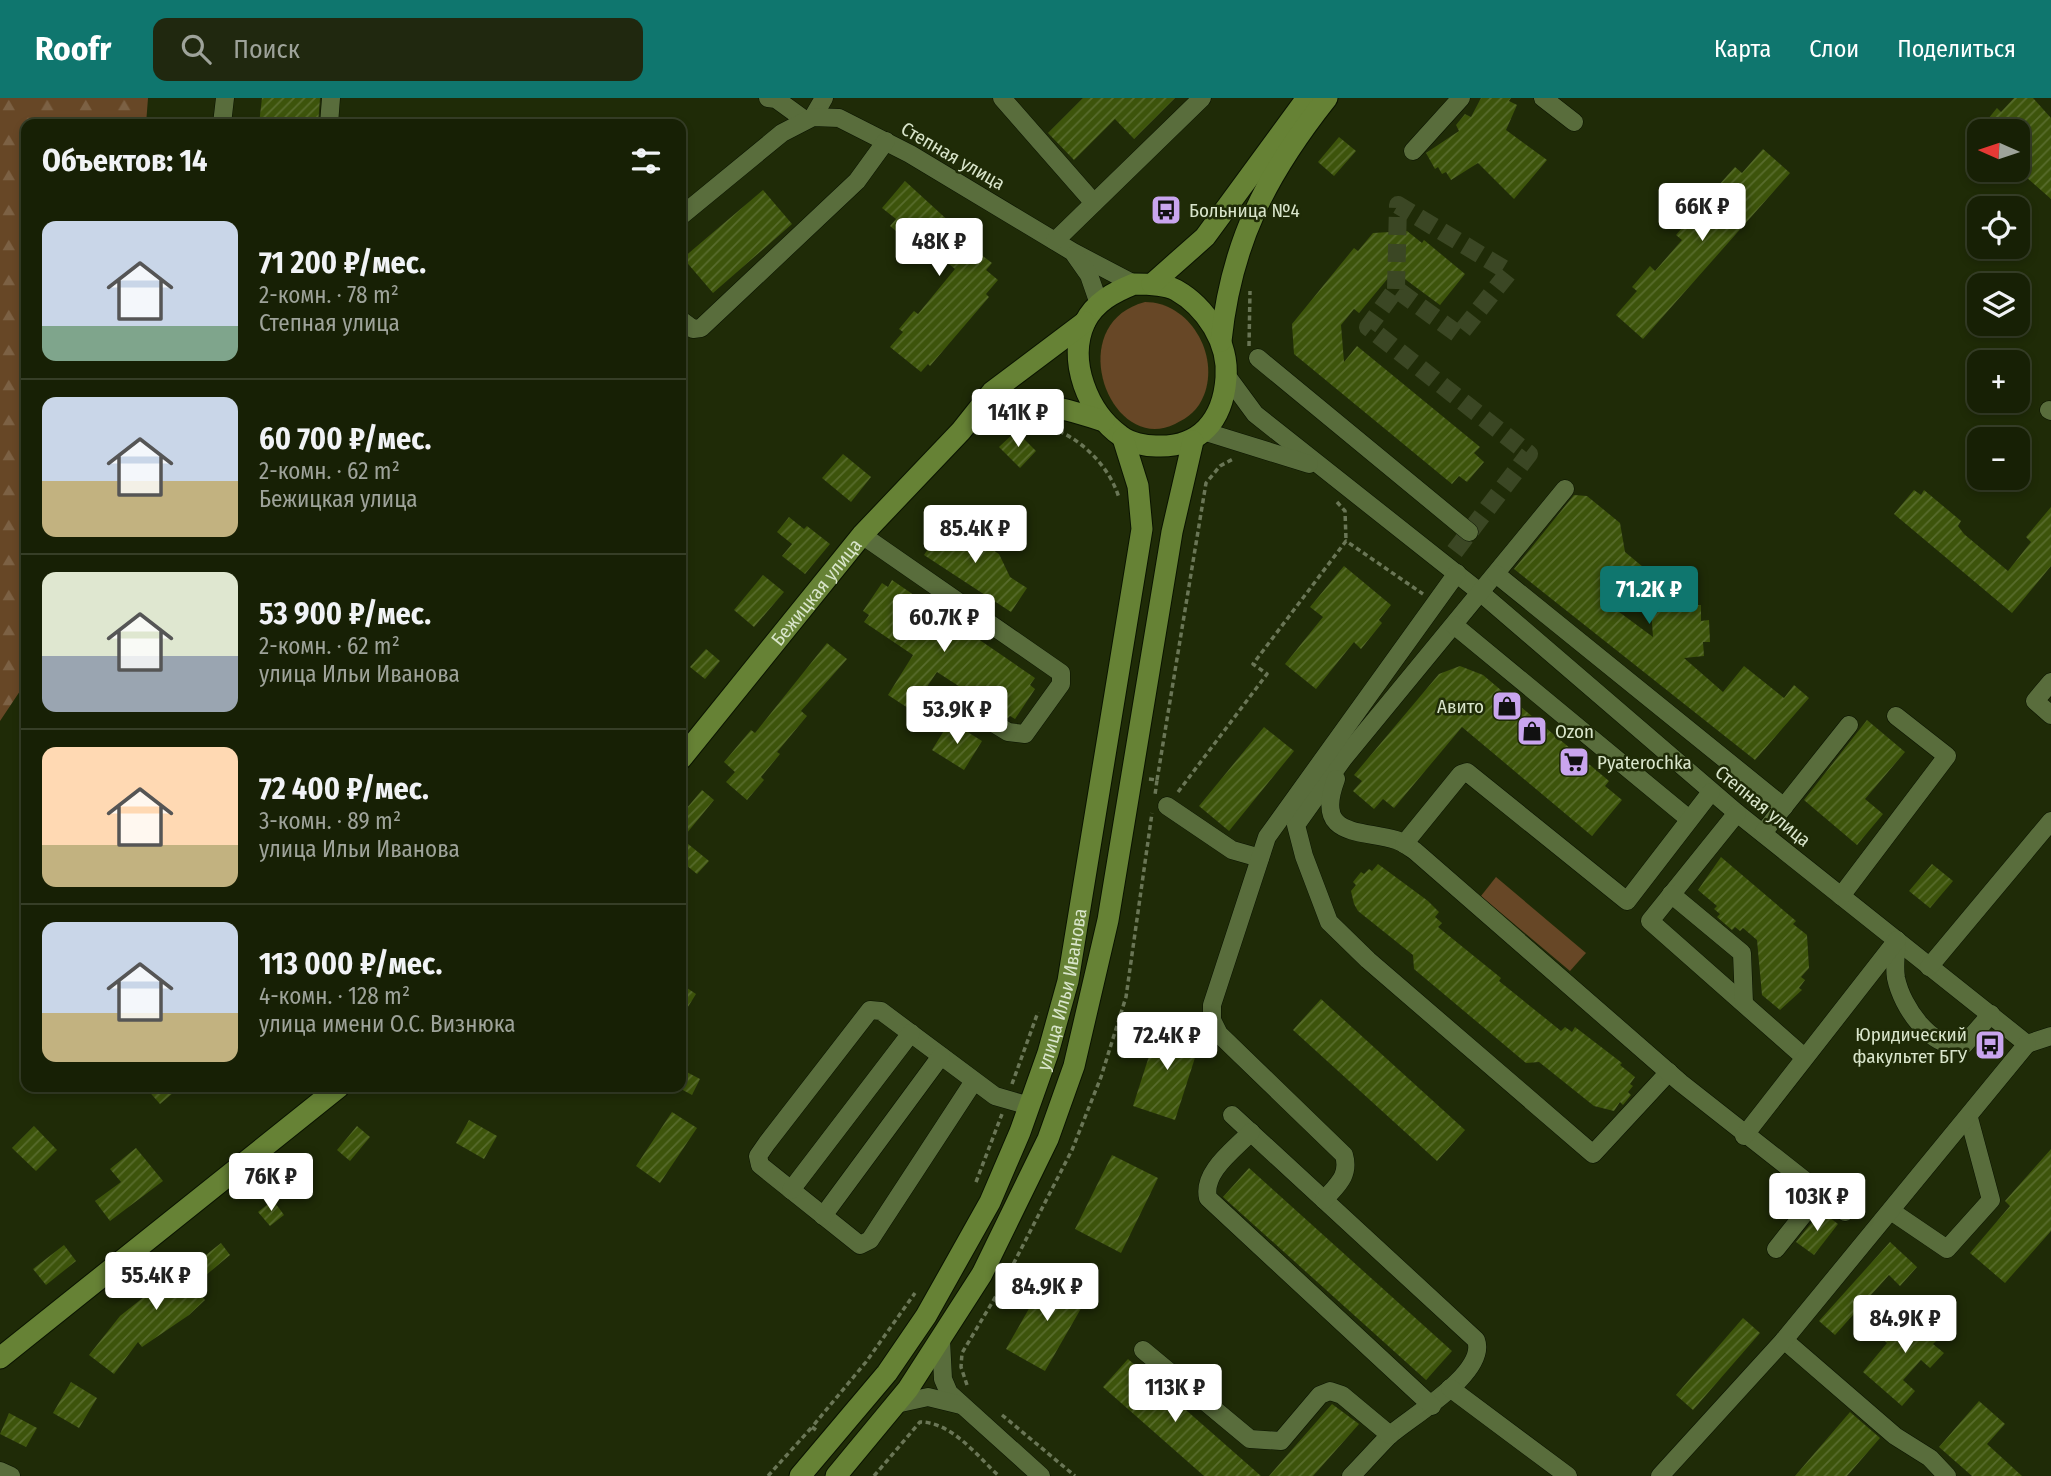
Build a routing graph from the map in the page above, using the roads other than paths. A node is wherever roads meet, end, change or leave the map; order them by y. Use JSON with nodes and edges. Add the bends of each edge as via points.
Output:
{"nodes":[{"id":1,"x":225,"y":98,"type":"edge"},
{"id":2,"x":331,"y":98,"type":"edge"},
{"id":3,"x":768,"y":98,"type":"edge"},
{"id":4,"x":824,"y":98,"type":"edge"},
{"id":5,"x":1002,"y":98,"type":"edge"},
{"id":6,"x":1202,"y":98,"type":"edge"},
{"id":7,"x":1307,"y":98,"type":"edge"},
{"id":8,"x":1326,"y":98,"type":"edge"},
{"id":9,"x":1461,"y":98,"type":"edge"},
{"id":10,"x":1543,"y":98,"type":"edge"},
{"id":11,"x":809,"y":118,"type":"junction"},
{"id":12,"x":223,"y":119,"type":"edge"},
{"id":13,"x":329,"y":119,"type":"edge"},
{"id":14,"x":1574,"y":122,"type":"dead end"},
{"id":15,"x":886,"y":141,"type":"junction"},
{"id":16,"x":1413,"y":151,"type":"dead end"},
{"id":17,"x":1094,"y":203,"type":"junction"},
{"id":18,"x":686,"y":211,"type":"edge"},
{"id":19,"x":1055,"y":241,"type":"junction"},
{"id":20,"x":1073,"y":252,"type":"junction"},
{"id":21,"x":1143,"y":284,"type":"junction"},
{"id":22,"x":1098,"y":304,"type":"junction"},
{"id":23,"x":1085,"y":322,"type":"junction"},
{"id":24,"x":686,"y":324,"type":"edge"},
{"id":25,"x":1221,"y":341,"type":"junction"},
{"id":26,"x":1254,"y":355,"type":"road end"},
{"id":27,"x":1227,"y":376,"type":"junction"},
{"id":28,"x":1104,"y":421,"type":"junction"},
{"id":29,"x":961,"y":430,"type":"junction"},
{"id":30,"x":1200,"y":436,"type":"junction"},
{"id":31,"x":1122,"y":438,"type":"junction"},
{"id":32,"x":1328,"y":472,"type":"junction"},
{"id":33,"x":1565,"y":489,"type":"dead end"},
{"id":34,"x":1469,"y":532,"type":"dead end"},
{"id":35,"x":862,"y":536,"type":"junction"},
{"id":36,"x":1457,"y":573,"type":"junction"},
{"id":37,"x":1496,"y":574,"type":"junction"},
{"id":38,"x":1481,"y":593,"type":"junction"},
{"id":39,"x":1454,"y":625,"type":"junction"},
{"id":40,"x":2051,"y":682,"type":"edge"},
{"id":41,"x":954,"y":699,"type":"dead end"},
{"id":42,"x":2051,"y":715,"type":"edge"},
{"id":43,"x":1896,"y":716,"type":"dead end"},
{"id":44,"x":1849,"y":724,"type":"dead end"},
{"id":45,"x":686,"y":753,"type":"edge"},
{"id":46,"x":1343,"y":759,"type":"junction"},
{"id":47,"x":1711,"y":792,"type":"junction"},
{"id":48,"x":1171,"y":801,"type":"road end"},
{"id":49,"x":1784,"y":807,"type":"junction"},
{"id":50,"x":1737,"y":813,"type":"junction"},
{"id":51,"x":1689,"y":818,"type":"junction"},
{"id":52,"x":2051,"y":821,"type":"edge"},
{"id":53,"x":1763,"y":833,"type":"junction"},
{"id":54,"x":1404,"y":844,"type":"junction"},
{"id":55,"x":1260,"y":858,"type":"junction"},
{"id":56,"x":1671,"y":894,"type":"junction"},
{"id":57,"x":1841,"y":895,"type":"junction"},
{"id":58,"x":1896,"y":940,"type":"junction"},
{"id":59,"x":1929,"y":967,"type":"junction"},
{"id":60,"x":1744,"y":1003,"type":"junction"},
{"id":61,"x":1991,"y":1014,"type":"junction"},
{"id":62,"x":911,"y":1033,"type":"junction"},
{"id":63,"x":2051,"y":1036,"type":"edge"},
{"id":64,"x":2027,"y":1044,"type":"junction"},
{"id":65,"x":941,"y":1056,"type":"junction"},
{"id":66,"x":1804,"y":1057,"type":"junction"},
{"id":67,"x":1669,"y":1072,"type":"junction"},
{"id":68,"x":974,"y":1081,"type":"junction"},
{"id":69,"x":333,"y":1092,"type":"edge"},
{"id":70,"x":1030,"y":1105,"type":"junction"},
{"id":71,"x":1232,"y":1115,"type":"dead end"},
{"id":72,"x":1969,"y":1118,"type":"junction"},
{"id":73,"x":1251,"y":1132,"type":"junction"},
{"id":74,"x":1744,"y":1136,"type":"junction"},
{"id":75,"x":791,"y":1190,"type":"junction"},
{"id":76,"x":1820,"y":1194,"type":"junction"},
{"id":77,"x":1324,"y":1200,"type":"junction"},
{"id":78,"x":1891,"y":1211,"type":"junction"},
{"id":79,"x":1845,"y":1212,"type":"dead end"},
{"id":80,"x":823,"y":1216,"type":"junction"},
{"id":81,"x":1776,"y":1249,"type":"dead end"},
{"id":82,"x":941,"y":1340,"type":"junction"},
{"id":83,"x":1784,"y":1340,"type":"junction"},
{"id":84,"x":1143,"y":1349,"type":"dead end"},
{"id":85,"x":0,"y":1359,"type":"edge"},
{"id":86,"x":1450,"y":1388,"type":"junction"},
{"id":87,"x":896,"y":1404,"type":"junction"},
{"id":88,"x":961,"y":1405,"type":"junction"},
{"id":89,"x":1432,"y":1406,"type":"junction"},
{"id":90,"x":1390,"y":1435,"type":"junction"},
{"id":91,"x":0,"y":1471,"type":"edge"},
{"id":92,"x":11,"y":1476,"type":"edge"},
{"id":93,"x":800,"y":1476,"type":"edge"},
{"id":94,"x":836,"y":1476,"type":"edge"},
{"id":95,"x":1041,"y":1476,"type":"edge"},
{"id":96,"x":1351,"y":1476,"type":"edge"},
{"id":97,"x":1568,"y":1476,"type":"edge"},
{"id":98,"x":1660,"y":1476,"type":"edge"},
{"id":99,"x":1947,"y":1476,"type":"edge"}],
"edges":[{"from":1,"to":12,"type":"street"},
{"from":2,"to":13,"type":"street"},
{"from":3,"to":11,"type":"street"},
{"from":4,"to":11,"type":"street"},
{"from":5,"to":17,"type":"street"},
{"from":6,"to":17,"type":"street"},
{"from":7,"to":21,"type":"main road","via":[[1205,237]]},
{"from":8,"to":25,"type":"main road","via":[[1276,169],[1237,251]]},
{"from":9,"to":16,"type":"street"},
{"from":10,"to":14,"type":"street"},
{"from":11,"to":15,"type":"street","name":"Степная улица","via":[[839,118]]},
{"from":11,"to":18,"type":"street","via":[[782,132]]},
{"from":15,"to":19,"type":"street","name":"Степная улица"},
{"from":15,"to":24,"type":"street","via":[[857,181],[701,328]]},
{"from":17,"to":19,"type":"street"},
{"from":19,"to":20,"type":"street","name":"Степная улица"},
{"from":20,"to":21,"type":"street","name":"Степная улица"},
{"from":20,"to":22,"type":"street","via":[[1089,275]]},
{"from":21,"to":22,"type":"main road","via":[[1111,293]]},
{"from":21,"to":25,"type":"main road","via":[[1174,289],[1195,304]]},
{"from":22,"to":23,"type":"main road"},
{"from":23,"to":28,"type":"main road","via":[[1080,365],[1090,402]]},
{"from":23,"to":29,"type":"main road","via":[[992,393]]},
{"from":25,"to":27,"type":"main road"},
{"from":26,"to":34,"type":"street"},
{"from":27,"to":30,"type":"main road","via":[[1222,404]]},
{"from":27,"to":32,"type":"street","name":"Степная улица","via":[[1255,414]]},
{"from":28,"to":29,"type":"main road","via":[[1038,404],[1013,404],[983,414]]},
{"from":28,"to":31,"type":"main road"},
{"from":29,"to":35,"type":"main road","name":"Бежицкая улица"},
{"from":30,"to":31,"type":"main road","via":[[1173,446],[1147,446]]},
{"from":30,"to":32,"type":"street","via":[[1288,456]]},
{"from":30,"to":82,"type":"main road","name":"улица Ильи Иванова","via":[[1172,532],[1108,920],[1074,1066],[1048,1139],[1014,1212]]},
{"from":31,"to":70,"type":"main road","name":"улица Ильи Иванова","via":[[1138,486],[1142,529],[1068,981]]},
{"from":32,"to":36,"type":"street","name":"Степная улица"},
{"from":33,"to":37,"type":"street"},
{"from":35,"to":41,"type":"street","via":[[1061,673],[1061,684],[1025,734],[1009,732]]},
{"from":35,"to":45,"type":"main road","name":"Бежицкая улица"},
{"from":36,"to":38,"type":"street","name":"Степная улица"},
{"from":36,"to":55,"type":"street","via":[[1267,837]]},
{"from":37,"to":38,"type":"street"},
{"from":37,"to":49,"type":"street"},
{"from":38,"to":39,"type":"street"},
{"from":38,"to":47,"type":"street","name":"Степная улица"},
{"from":39,"to":46,"type":"street"},
{"from":39,"to":51,"type":"street"},
{"from":40,"to":42,"type":"street","via":[[2035,701]]},
{"from":43,"to":57,"type":"street","via":[[1947,756]]},
{"from":44,"to":49,"type":"street"},
{"from":46,"to":54,"type":"street","via":[[1329,798],[1335,821],[1347,831]]},
{"from":46,"to":67,"type":"street","via":[[1296,825],[1329,922],[1368,960],[1593,1154]]},
{"from":47,"to":50,"type":"street","name":"Степная улица"},
{"from":47,"to":51,"type":"street"},
{"from":48,"to":55,"type":"street","via":[[1232,850]]},
{"from":49,"to":53,"type":"street"},
{"from":50,"to":53,"type":"street","name":"Степная улица"},
{"from":50,"to":56,"type":"street"},
{"from":51,"to":54,"type":"street","via":[[1627,901],[1467,772]]},
{"from":52,"to":59,"type":"street"},
{"from":53,"to":57,"type":"street","name":"Степная улица"},
{"from":54,"to":67,"type":"street"},
{"from":55,"to":77,"type":"street","via":[[1212,1005],[1212,1020],[1219,1034],[1344,1155],[1345,1177]]},
{"from":56,"to":60,"type":"street","via":[[1742,953]]},
{"from":56,"to":60,"type":"street","via":[[1650,921]]},
{"from":57,"to":58,"type":"street","name":"Степная улица"},
{"from":58,"to":59,"type":"street","name":"Степная улица"},
{"from":58,"to":61,"type":"street","via":[[1895,975],[1902,1000],[1942,1042],[1952,1047],[1964,1045]]},
{"from":58,"to":66,"type":"street"},
{"from":59,"to":61,"type":"street","name":"Степная улица"},
{"from":60,"to":66,"type":"street"},
{"from":61,"to":64,"type":"street","name":"Степная улица"},
{"from":62,"to":65,"type":"street"},
{"from":62,"to":75,"type":"street"},
{"from":62,"to":75,"type":"street","via":[[881,1011],[870,1010],[767,1143],[758,1156],[760,1165]]},
{"from":63,"to":64,"type":"street"},
{"from":64,"to":72,"type":"street"},
{"from":65,"to":68,"type":"street"},
{"from":65,"to":80,"type":"street"},
{"from":66,"to":74,"type":"street"},
{"from":67,"to":74,"type":"street"},
{"from":68,"to":70,"type":"street","via":[[995,1097]]},
{"from":68,"to":80,"type":"street","via":[[870,1240],[860,1244]]},
{"from":69,"to":85,"type":"main road"},
{"from":70,"to":93,"type":"main road","name":"улица Ильи Иванова","via":[[990,1202],[926,1316],[887,1373]]},
{"from":71,"to":73,"type":"street"},
{"from":72,"to":78,"type":"street"},
{"from":72,"to":78,"type":"street","via":[[1992,1200],[1947,1249]]},
{"from":73,"to":77,"type":"street"},
{"from":73,"to":89,"type":"street","via":[[1210,1175],[1206,1186],[1209,1198]]},
{"from":74,"to":76,"type":"street"},
{"from":75,"to":80,"type":"street"},
{"from":76,"to":79,"type":"street"},
{"from":76,"to":81,"type":"street"},
{"from":77,"to":86,"type":"street","via":[[1476,1340],[1477,1356]]},
{"from":78,"to":83,"type":"street"},
{"from":82,"to":87,"type":"main road","name":"улица Ильи Иванова"},
{"from":82,"to":88,"type":"street","via":[[943,1379]]},
{"from":83,"to":98,"type":"street"},
{"from":83,"to":99,"type":"street"},
{"from":84,"to":90,"type":"street","via":[[1250,1439],[1281,1441],[1320,1395],[1330,1391],[1342,1395]]},
{"from":86,"to":89,"type":"street"},
{"from":86,"to":97,"type":"street"},
{"from":87,"to":88,"type":"street","via":[[928,1397]]},
{"from":87,"to":94,"type":"main road","name":"улица Ильи Иванова"},
{"from":88,"to":95,"type":"street"},
{"from":89,"to":90,"type":"street"},
{"from":90,"to":96,"type":"street"},
{"from":91,"to":92,"type":"street"}]}
